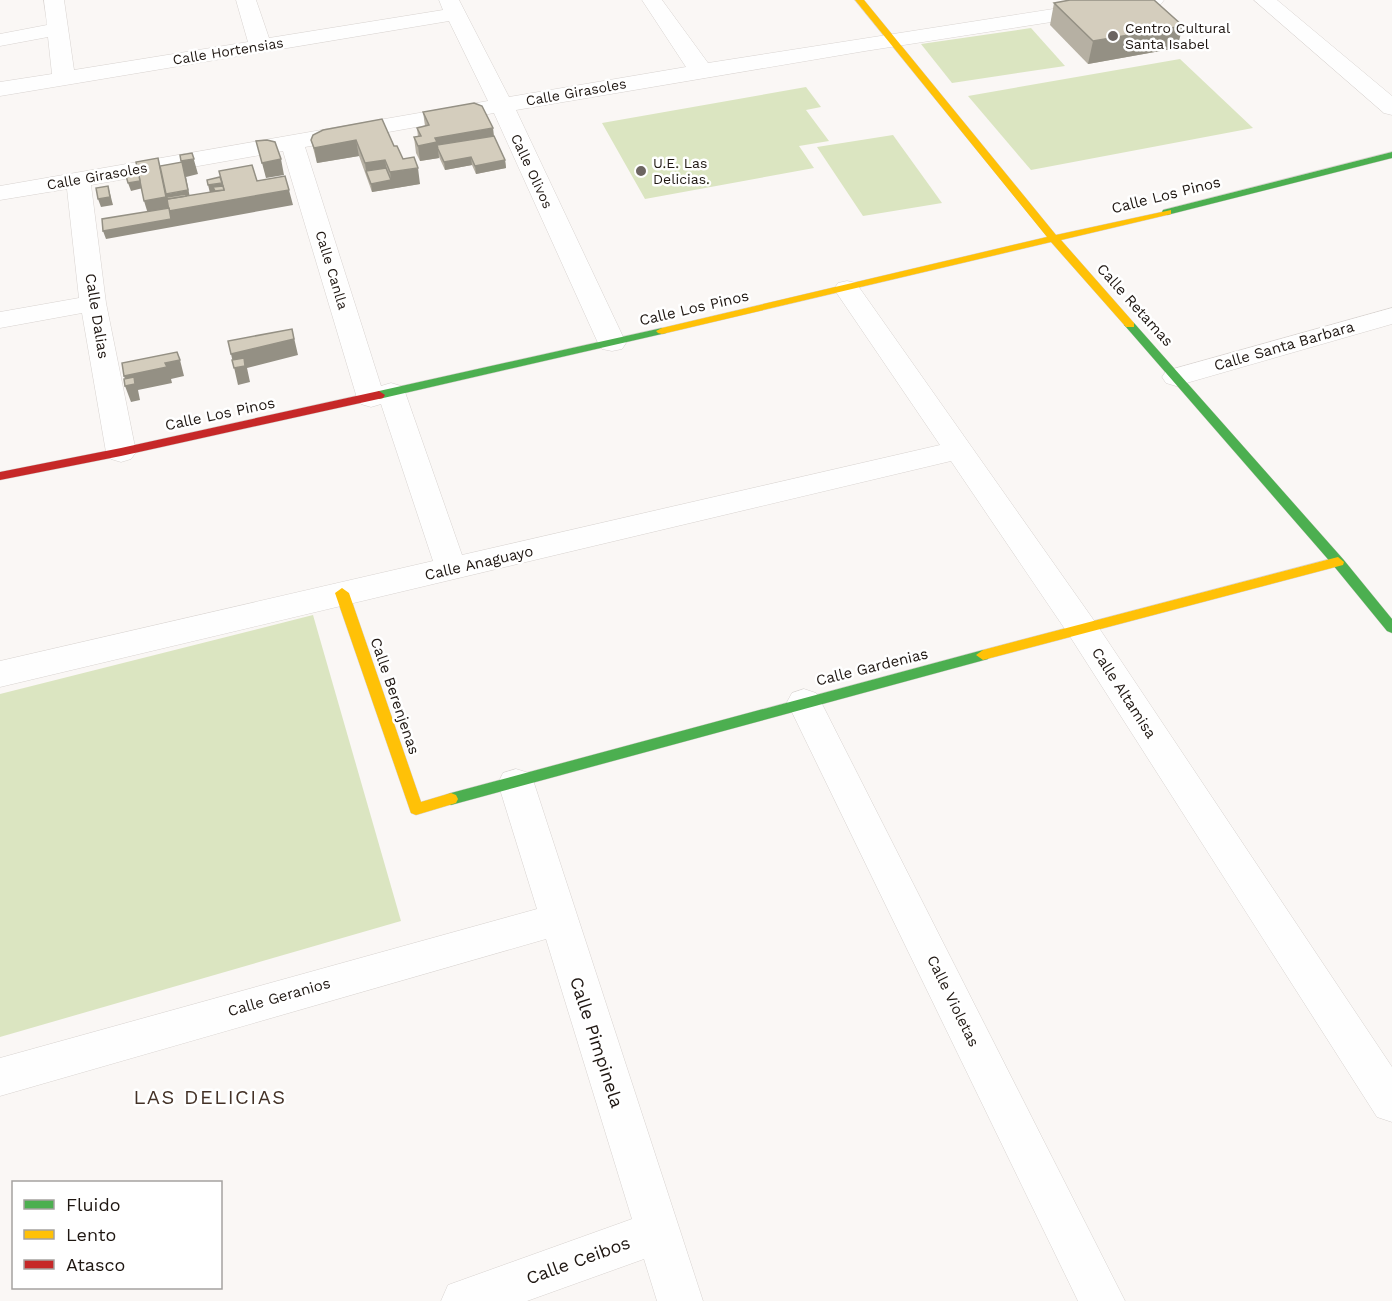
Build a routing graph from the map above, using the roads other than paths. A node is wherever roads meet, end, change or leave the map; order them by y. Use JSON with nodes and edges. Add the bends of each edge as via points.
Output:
{"nodes":[{"id":1,"x":54,"y":0,"type":"edge"},
{"id":2,"x":246,"y":0,"type":"edge"},
{"id":3,"x":652,"y":0,"type":"edge"},
{"id":4,"x":859,"y":0,"type":"edge"},
{"id":5,"x":1154,"y":0,"type":"edge"},
{"id":6,"x":1264,"y":0,"type":"edge"},
{"id":7,"x":1061,"y":6,"type":"edge"},
{"id":8,"x":453,"y":7,"type":"edge"},
{"id":9,"x":59,"y":29,"type":"junction"},
{"id":10,"x":893,"y":39,"type":"junction"},
{"id":11,"x":0,"y":40,"type":"edge"},
{"id":12,"x":260,"y":45,"type":"junction"},
{"id":13,"x":702,"y":70,"type":"junction"},
{"id":14,"x":64,"y":78,"type":"junction"},
{"id":15,"x":0,"y":89,"type":"edge"},
{"id":16,"x":502,"y":105,"type":"junction"},
{"id":17,"x":1392,"y":108,"type":"edge"},
{"id":18,"x":292,"y":142,"type":"junction"},
{"id":19,"x":1392,"y":155,"type":"edge"},
{"id":20,"x":78,"y":180,"type":"junction"},
{"id":21,"x":0,"y":193,"type":"edge"},
{"id":22,"x":1055,"y":240,"type":"junction"},
{"id":23,"x":847,"y":289,"type":"junction"},
{"id":24,"x":93,"y":303,"type":"junction"},
{"id":25,"x":1390,"y":318,"type":"edge"},
{"id":26,"x":0,"y":320,"type":"edge"},
{"id":27,"x":612,"y":344,"type":"junction"},
{"id":28,"x":1176,"y":377,"type":"junction"},
{"id":29,"x":381,"y":395,"type":"junction"},
{"id":30,"x":958,"y":450,"type":"junction"},
{"id":31,"x":121,"y":452,"type":"junction"},
{"id":32,"x":0,"y":476,"type":"edge"},
{"id":33,"x":1338,"y":562,"type":"junction"},
{"id":34,"x":452,"y":570,"type":"junction"},
{"id":35,"x":342,"y":593,"type":"junction"},
{"id":36,"x":1392,"y":628,"type":"edge"},
{"id":37,"x":1083,"y":630,"type":"junction"},
{"id":38,"x":0,"y":674,"type":"edge"},
{"id":39,"x":804,"y":702,"type":"junction"},
{"id":40,"x":516,"y":783,"type":"junction"},
{"id":41,"x":416,"y":809,"type":"joint"},
{"id":42,"x":558,"y":919,"type":"junction"},
{"id":43,"x":0,"y":1077,"type":"edge"},
{"id":44,"x":1392,"y":1103,"type":"edge"},
{"id":45,"x":658,"y":1232,"type":"junction"},
{"id":46,"x":464,"y":1301,"type":"edge"},
{"id":47,"x":680,"y":1301,"type":"edge"},
{"id":48,"x":1102,"y":1301,"type":"edge"}],
"edges":[{"from":1,"to":9,"type":"street"},
{"from":2,"to":12,"type":"street"},
{"from":3,"to":13,"type":"street"},
{"from":4,"to":10,"type":"street","name":"Calle Retamas"},
{"from":5,"to":7,"type":"street","name":"Calle Girasoles"},
{"from":6,"to":17,"type":"street"},
{"from":7,"to":10,"type":"street","name":"Calle Girasoles"},
{"from":8,"to":12,"type":"street","name":"Calle Hortensias"},
{"from":8,"to":16,"type":"street","name":"Calle Olivos"},
{"from":9,"to":11,"type":"street"},
{"from":9,"to":14,"type":"street"},
{"from":10,"to":13,"type":"street","name":"Calle Girasoles"},
{"from":10,"to":22,"type":"street","name":"Calle Retamas"},
{"from":12,"to":14,"type":"street","name":"Calle Hortensias"},
{"from":13,"to":16,"type":"street","name":"Calle Girasoles"},
{"from":14,"to":15,"type":"street","name":"Calle Hortensias"},
{"from":16,"to":18,"type":"street","name":"Calle Girasoles"},
{"from":16,"to":27,"type":"street","name":"Calle Olivos"},
{"from":18,"to":20,"type":"street","name":"Calle Girasoles"},
{"from":18,"to":29,"type":"street","name":"Calle Canlla"},
{"from":19,"to":22,"type":"street","name":"Calle Los Pinos"},
{"from":20,"to":21,"type":"street","name":"Calle Girasoles"},
{"from":20,"to":24,"type":"street","name":"Calle Dalias"},
{"from":22,"to":23,"type":"street","name":"Calle Los Pinos"},
{"from":22,"to":28,"type":"street","name":"Calle Retamas"},
{"from":23,"to":27,"type":"street","name":"Calle Los Pinos"},
{"from":23,"to":30,"type":"street","name":"Calle Altamisa"},
{"from":24,"to":26,"type":"street"},
{"from":24,"to":31,"type":"street","name":"Calle Dalias"},
{"from":25,"to":28,"type":"street","name":"Calle Santa Barbara"},
{"from":27,"to":29,"type":"street","name":"Calle Los Pinos"},
{"from":28,"to":33,"type":"street","name":"Calle Retamas"},
{"from":29,"to":31,"type":"street","name":"Calle Los Pinos"},
{"from":29,"to":34,"type":"street","name":"Calle Canlla"},
{"from":30,"to":34,"type":"street","name":"Calle Anaguayo"},
{"from":30,"to":37,"type":"street","name":"Calle Altamisa"},
{"from":31,"to":32,"type":"street","name":"Calle Los Pinos"},
{"from":33,"to":36,"type":"street","name":"Calle Retamas"},
{"from":33,"to":37,"type":"street","name":"Calle Gardenias"},
{"from":34,"to":35,"type":"street","name":"Calle Anaguayo"},
{"from":35,"to":38,"type":"street","name":"Calle Anaguayo"},
{"from":35,"to":41,"type":"street","name":"Calle Berenjenas"},
{"from":37,"to":39,"type":"street","name":"Calle Gardenias"},
{"from":37,"to":44,"type":"street","name":"Calle Altamisa"},
{"from":39,"to":40,"type":"street","name":"Calle Gardenias"},
{"from":39,"to":48,"type":"street","name":"Calle Violetas"},
{"from":40,"to":41,"type":"street","name":"Calle Gardenias"},
{"from":40,"to":42,"type":"street","name":"Calle Pimpinela"},
{"from":42,"to":43,"type":"street","name":"Calle Geranios"},
{"from":42,"to":45,"type":"street","name":"Calle Pimpinela"},
{"from":45,"to":46,"type":"street","name":"Calle Ceibos"},
{"from":45,"to":47,"type":"street","name":"Calle Pimpinela"}]}
